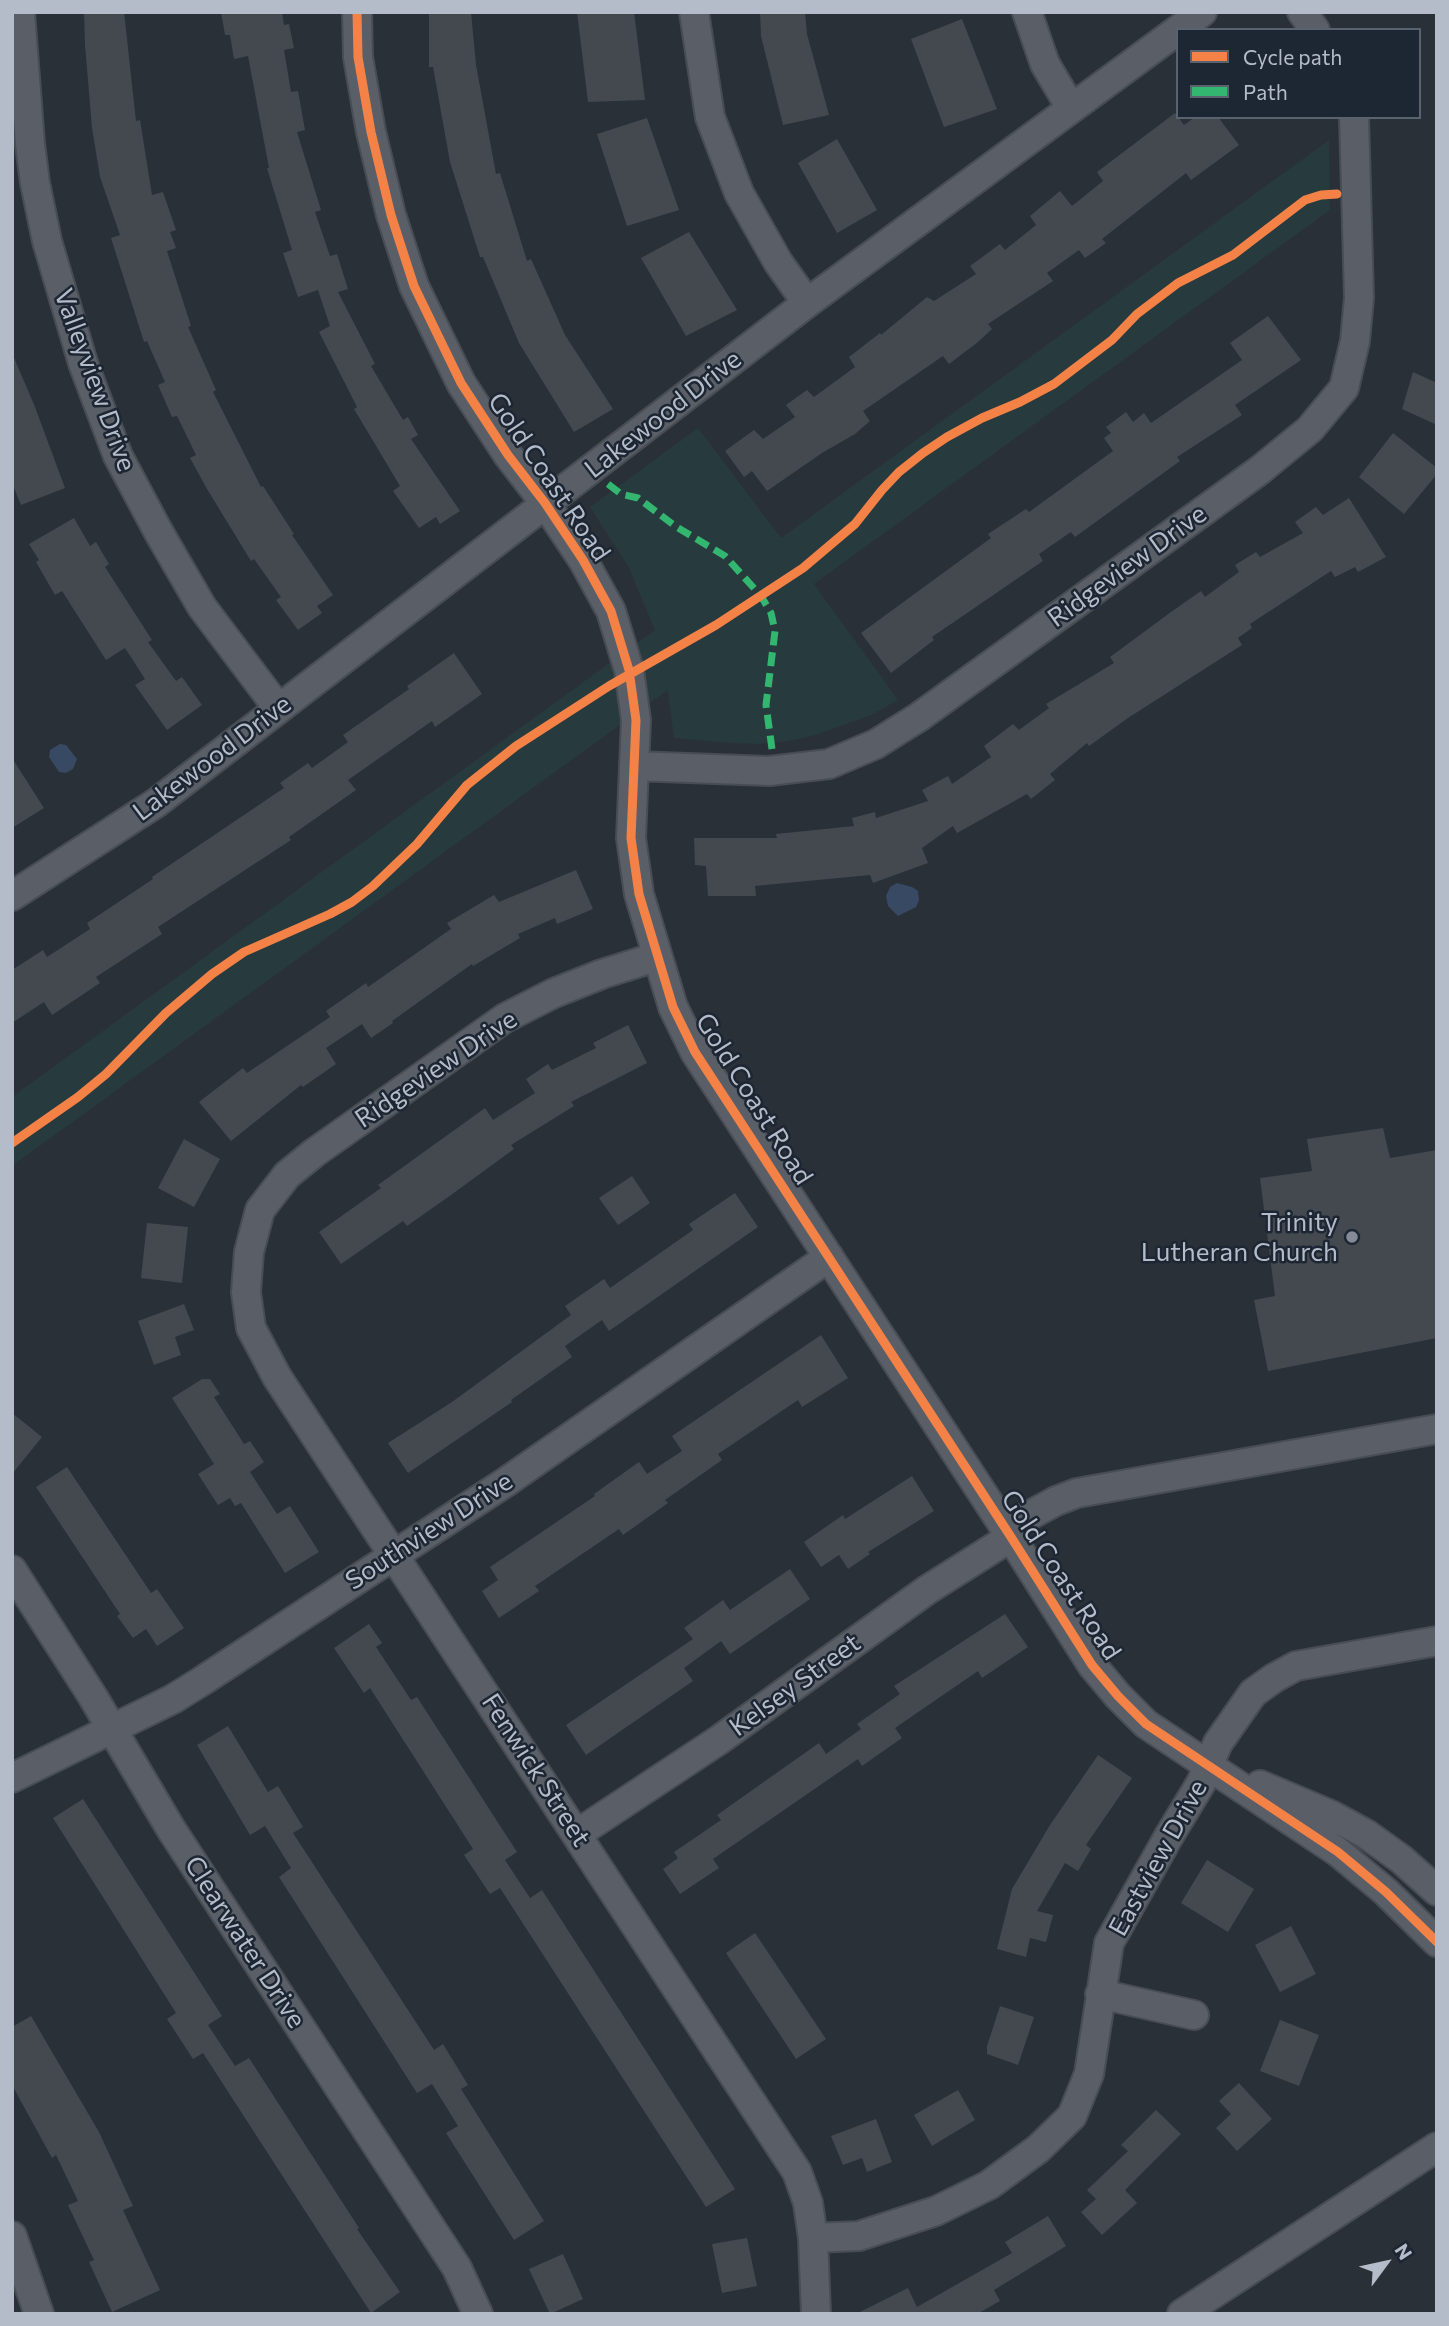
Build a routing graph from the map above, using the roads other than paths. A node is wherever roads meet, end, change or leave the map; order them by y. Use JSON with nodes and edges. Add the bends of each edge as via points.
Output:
{"nodes":[{"id":1,"x":20,"y":12,"type":"edge"},
{"id":2,"x":357,"y":12,"type":"edge"},
{"id":3,"x":694,"y":12,"type":"edge"},
{"id":4,"x":1027,"y":12,"type":"edge"},
{"id":5,"x":1202,"y":12,"type":"edge"},
{"id":6,"x":1302,"y":12,"type":"edge"},
{"id":7,"x":1181,"y":28,"type":"edge"},
{"id":8,"x":1314,"y":28,"type":"edge"},
{"id":9,"x":1176,"y":31,"type":"edge"},
{"id":10,"x":1071,"y":108,"type":"junction"},
{"id":11,"x":1353,"y":119,"type":"edge"},
{"id":12,"x":24,"y":186,"type":"edge"},
{"id":13,"x":807,"y":303,"type":"junction"},
{"id":14,"x":545,"y":503,"type":"junction"},
{"id":15,"x":278,"y":708,"type":"junction"},
{"id":16,"x":634,"y":766,"type":"junction"},
{"id":17,"x":12,"y":896,"type":"edge"},
{"id":18,"x":656,"y":957,"type":"junction"},
{"id":19,"x":254,"y":1232,"type":"joint"},
{"id":20,"x":828,"y":1257,"type":"junction"},
{"id":21,"x":1437,"y":1429,"type":"edge"},
{"id":22,"x":1009,"y":1532,"type":"junction"},
{"id":23,"x":394,"y":1555,"type":"junction"},
{"id":24,"x":12,"y":1570,"type":"edge"},
{"id":25,"x":1437,"y":1641,"type":"edge"},
{"id":26,"x":111,"y":1729,"type":"junction"},
{"id":27,"x":1209,"y":1764,"type":"junction"},
{"id":28,"x":12,"y":1778,"type":"edge"},
{"id":29,"x":578,"y":1834,"type":"junction"},
{"id":30,"x":1437,"y":1891,"type":"edge"},
{"id":31,"x":1437,"y":1942,"type":"edge"},
{"id":32,"x":1100,"y":1994,"type":"junction"},
{"id":33,"x":1194,"y":2015,"type":"dead end"},
{"id":34,"x":1437,"y":2147,"type":"edge"},
{"id":35,"x":12,"y":2236,"type":"edge"},
{"id":36,"x":813,"y":2238,"type":"junction"},
{"id":37,"x":39,"y":2314,"type":"edge"},
{"id":38,"x":478,"y":2314,"type":"edge"},
{"id":39,"x":816,"y":2314,"type":"edge"},
{"id":40,"x":1182,"y":2314,"type":"edge"}],
"edges":[{"from":1,"to":12,"type":"street","name":"Valleyview Drive"},
{"from":2,"to":14,"type":"street","name":"Gold Coast Road","via":[[358,57],[371,132],[414,286],[461,383]]},
{"from":3,"to":13,"type":"street","via":[[710,117],[734,180],[778,262]]},
{"from":4,"to":10,"type":"street","via":[[1045,64]]},
{"from":5,"to":7,"type":"street","name":"Lakewood Drive"},
{"from":6,"to":8,"type":"street"},
{"from":9,"to":10,"type":"street","name":"Lakewood Drive"},
{"from":10,"to":13,"type":"street","name":"Lakewood Drive"},
{"from":11,"to":16,"type":"street","name":"Ridgeview Drive","via":[[1359,298],[1355,341],[1344,388],[1310,429],[1249,478],[876,744],[829,764],[769,771]]},
{"from":12,"to":15,"type":"street","name":"Valleyview Drive","via":[[47,241],[83,363],[118,456],[202,607]]},
{"from":13,"to":14,"type":"street","name":"Lakewood Drive"},
{"from":14,"to":15,"type":"street","name":"Lakewood Drive"},
{"from":14,"to":16,"type":"street","name":"Gold Coast Road","via":[[611,611],[629,670],[636,720]]},
{"from":15,"to":17,"type":"street","name":"Lakewood Drive","via":[[156,803]]},
{"from":16,"to":18,"type":"street","name":"Gold Coast Road","via":[[631,838],[639,894]]},
{"from":18,"to":19,"type":"street","name":"Ridgeview Drive","via":[[554,993],[505,1018],[287,1175],[260,1210]]},
{"from":18,"to":20,"type":"street","name":"Gold Coast Road","via":[[695,1052]]},
{"from":19,"to":23,"type":"street","name":"Fenwick Street","via":[[246,1292],[251,1328],[277,1377]]},
{"from":20,"to":22,"type":"street","name":"Gold Coast Road"},
{"from":20,"to":23,"type":"street","name":"Southview Drive"},
{"from":21,"to":22,"type":"street","name":"Kelsey Street","via":[[1077,1493],[1056,1501]]},
{"from":22,"to":27,"type":"street","name":"Gold Coast Road","via":[[1092,1665],[1118,1696],[1146,1724]]},
{"from":22,"to":29,"type":"street","name":"Kelsey Street","via":[[719,1740]]},
{"from":23,"to":26,"type":"street","name":"Southview Drive","via":[[173,1699]]},
{"from":23,"to":29,"type":"street","name":"Fenwick Street"},
{"from":24,"to":26,"type":"street","name":"Clearwater Drive"},
{"from":25,"to":27,"type":"street","name":"Eastview Drive","via":[[1296,1666],[1254,1693],[1218,1743]]},
{"from":26,"to":28,"type":"street","name":"Southview Drive"},
{"from":26,"to":38,"type":"street","name":"Clearwater Drive","via":[[171,1829],[457,2268]]},
{"from":27,"to":30,"type":"street","name":"Gold Coast Road","via":[[1366,1834]]},
{"from":27,"to":31,"type":"street","name":"Gold Coast Road","via":[[1338,1852]]},
{"from":27,"to":32,"type":"street","name":"Eastview Drive","via":[[1110,1943]]},
{"from":29,"to":36,"type":"street","name":"Fenwick Street","via":[[797,2172]]},
{"from":32,"to":33,"type":"street"},
{"from":32,"to":36,"type":"street","name":"Eastview Drive","via":[[1089,2074],[1072,2116],[1038,2149],[989,2185],[936,2211],[859,2236]]},
{"from":34,"to":40,"type":"street"},
{"from":35,"to":37,"type":"street"},
{"from":36,"to":39,"type":"street","name":"Fenwick Street"}]}
